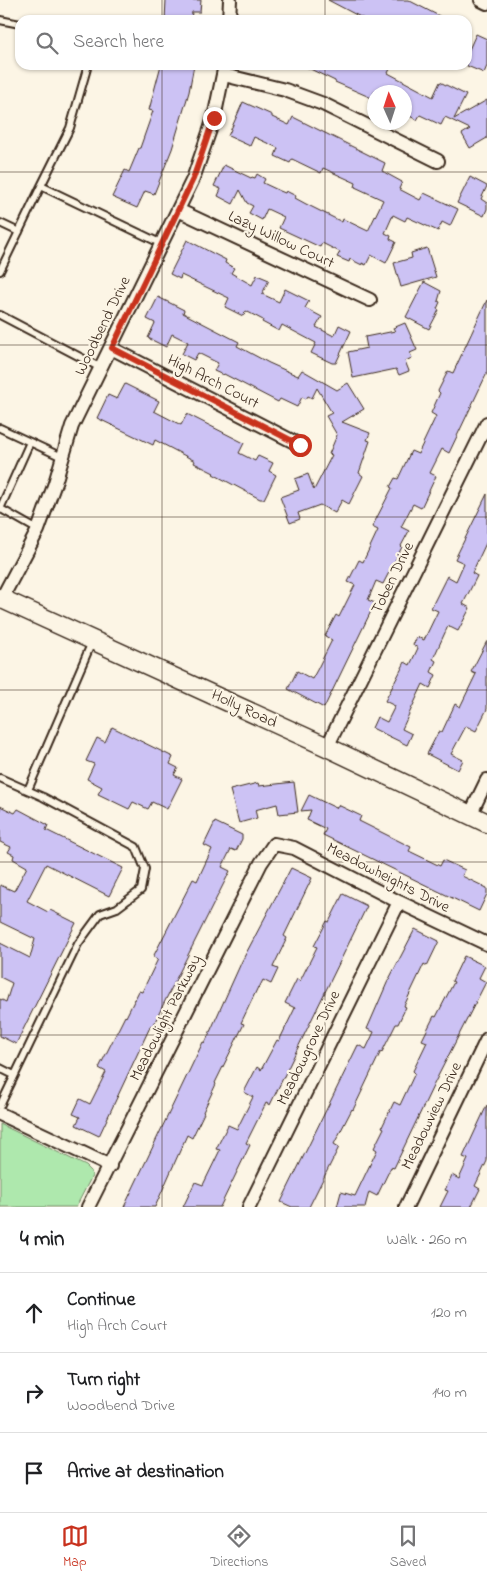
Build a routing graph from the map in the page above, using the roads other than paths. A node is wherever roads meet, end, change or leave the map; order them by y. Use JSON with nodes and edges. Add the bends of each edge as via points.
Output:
{"nodes":[{"id":1,"x":230,"y":0,"type":"edge"},
{"id":2,"x":229,"y":15,"type":"edge"},
{"id":3,"x":0,"y":20,"type":"edge"},
{"id":4,"x":15,"y":23,"type":"edge"},
{"id":5,"x":87,"y":70,"type":"edge"},
{"id":6,"x":225,"y":70,"type":"edge"},
{"id":7,"x":438,"y":161,"type":"dead end"},
{"id":8,"x":41,"y":186,"type":"junction"},
{"id":9,"x":178,"y":210,"type":"junction"},
{"id":10,"x":0,"y":223,"type":"edge"},
{"id":11,"x":19,"y":232,"type":"junction"},
{"id":12,"x":162,"y":244,"type":"junction"},
{"id":13,"x":0,"y":271,"type":"edge"},
{"id":14,"x":370,"y":300,"type":"dead end"},
{"id":15,"x":0,"y":315,"type":"edge"},
{"id":16,"x":112,"y":348,"type":"junction"},
{"id":17,"x":101,"y":368,"type":"junction"},
{"id":18,"x":487,"y":423,"type":"edge"},
{"id":19,"x":0,"y":428,"type":"edge"},
{"id":20,"x":30,"y":442,"type":"junction"},
{"id":21,"x":300,"y":445,"type":"dead end"},
{"id":22,"x":62,"y":457,"type":"junction"},
{"id":23,"x":0,"y":509,"type":"edge"},
{"id":24,"x":38,"y":530,"type":"junction"},
{"id":25,"x":1,"y":598,"type":"edge"},
{"id":26,"x":93,"y":640,"type":"junction"},
{"id":27,"x":327,"y":747,"type":"junction"},
{"id":28,"x":0,"y":778,"type":"edge"},
{"id":29,"x":487,"y":780,"type":"edge"},
{"id":30,"x":28,"y":790,"type":"junction"},
{"id":31,"x":470,"y":815,"type":"junction"},
{"id":32,"x":487,"y":823,"type":"edge"},
{"id":33,"x":274,"y":844,"type":"joint"},
{"id":34,"x":399,"y":902,"type":"junction"},
{"id":35,"x":487,"y":944,"type":"edge"},
{"id":36,"x":487,"y":1039,"type":"edge"},
{"id":37,"x":0,"y":1068,"type":"edge"},
{"id":38,"x":14,"y":1075,"type":"junction"},
{"id":39,"x":0,"y":1106,"type":"edge"},
{"id":40,"x":0,"y":1114,"type":"edge"},
{"id":41,"x":110,"y":1166,"type":"junction"},
{"id":42,"x":88,"y":1207,"type":"edge"},
{"id":43,"x":249,"y":1207,"type":"edge"},
{"id":44,"x":406,"y":1207,"type":"edge"}],
"edges":[{"from":1,"to":2,"type":"street"},
{"from":3,"to":4,"type":"lane"},
{"from":5,"to":8,"type":"lane","via":[[70,128]]},
{"from":6,"to":7,"type":"street","via":[[315,101]]},
{"from":6,"to":9,"type":"street","name":"Woodbend Drive","via":[[204,152]]},
{"from":8,"to":11,"type":"lane"},
{"from":8,"to":12,"type":"lane"},
{"from":9,"to":12,"type":"street","name":"Woodbend Drive"},
{"from":9,"to":14,"type":"street","name":"Lazy Willow Court"},
{"from":10,"to":11,"type":"lane"},
{"from":11,"to":13,"type":"lane"},
{"from":12,"to":16,"type":"street","name":"Woodbend Drive"},
{"from":15,"to":17,"type":"lane"},
{"from":16,"to":17,"type":"street","name":"Woodbend Drive"},
{"from":16,"to":21,"type":"street","name":"High Arch Court"},
{"from":17,"to":22,"type":"street","name":"Woodbend Drive","via":[[72,426]]},
{"from":18,"to":27,"type":"street","name":"Toben Drive"},
{"from":19,"to":20,"type":"lane"},
{"from":20,"to":22,"type":"lane"},
{"from":20,"to":23,"type":"lane"},
{"from":22,"to":24,"type":"street","name":"Woodbend Drive"},
{"from":23,"to":24,"type":"lane"},
{"from":24,"to":25,"type":"street","name":"Woodbend Drive"},
{"from":25,"to":26,"type":"main road","name":"Holly Road"},
{"from":26,"to":27,"type":"main road","name":"Holly Road"},
{"from":26,"to":30,"type":"lane"},
{"from":27,"to":31,"type":"main road","name":"Holly Road"},
{"from":28,"to":30,"type":"lane"},
{"from":29,"to":31,"type":"street"},
{"from":30,"to":38,"type":"lane","via":[[136,847],[145,869],[141,890],[117,908],[100,914],[78,944]]},
{"from":31,"to":32,"type":"main road","name":"Holly Road"},
{"from":33,"to":34,"type":"street","name":"Meadowheights Drive","via":[[294,848]]},
{"from":33,"to":41,"type":"street","name":"Meadowlight Parkway","via":[[261,863]]},
{"from":34,"to":35,"type":"street","name":"Meadowheights Drive"},
{"from":34,"to":43,"type":"street","name":"Meadowgrove Drive"},
{"from":36,"to":44,"type":"street","name":"Meadowview Drive"},
{"from":37,"to":38,"type":"lane"},
{"from":38,"to":39,"type":"lane"},
{"from":40,"to":41,"type":"street"},
{"from":41,"to":42,"type":"street","name":"Meadowlight Parkway"}]}
